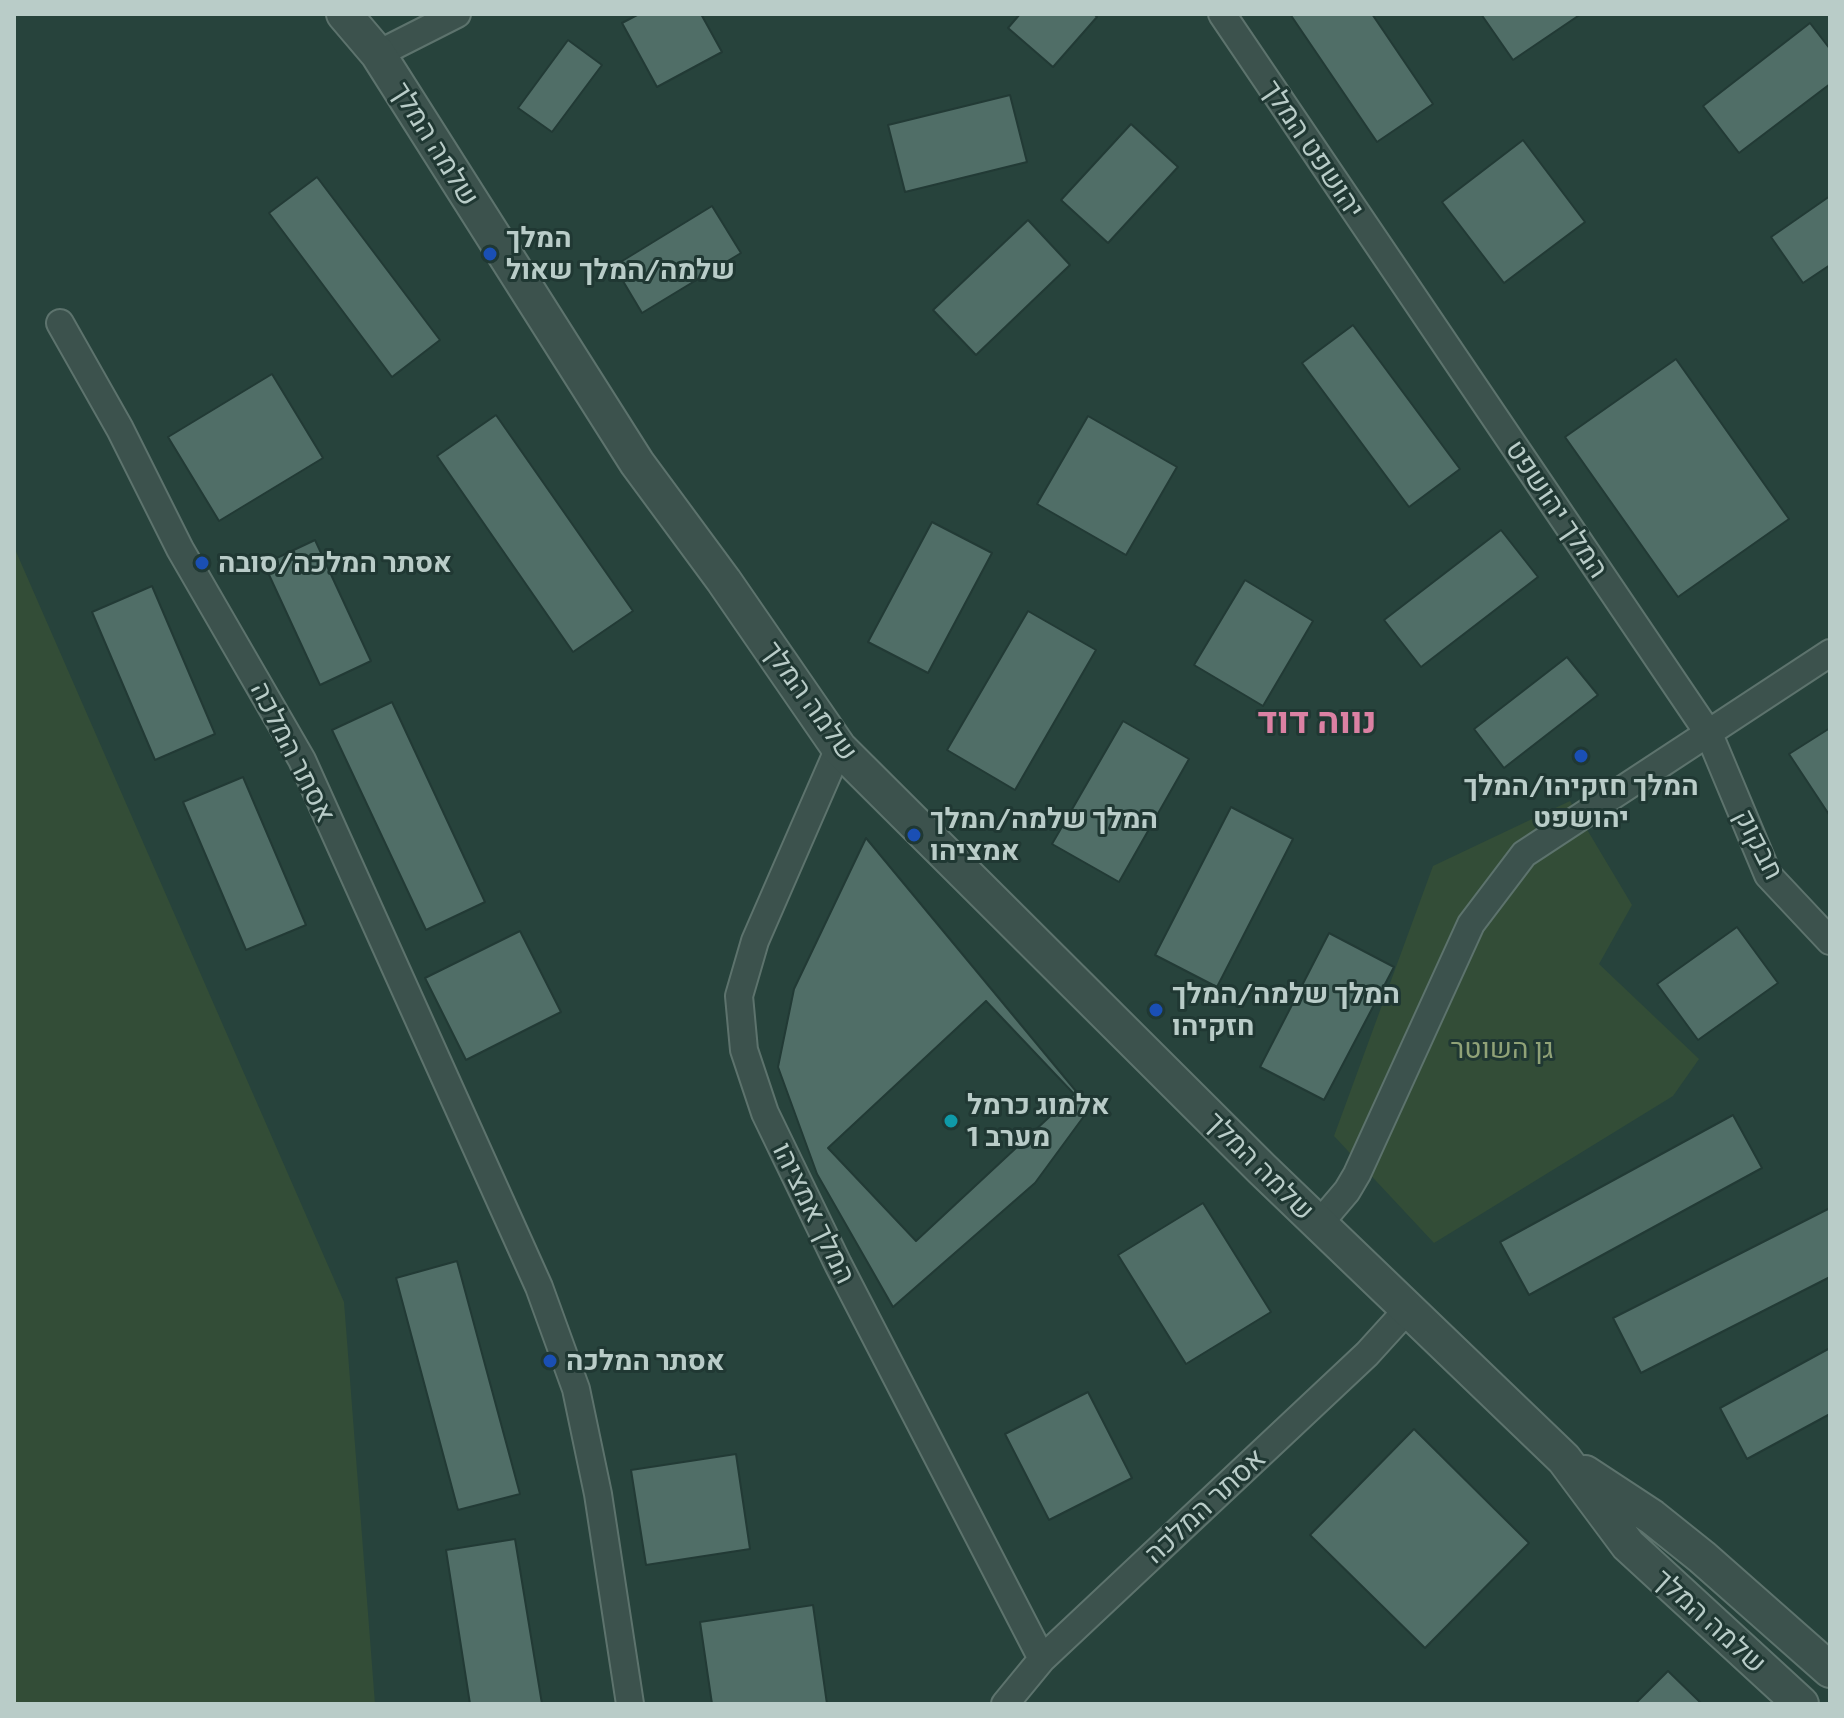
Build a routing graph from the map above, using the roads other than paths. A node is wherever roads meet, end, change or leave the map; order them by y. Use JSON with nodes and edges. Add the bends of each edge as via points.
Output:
{"nodes":[{"id":1,"x":344,"y":14,"type":"edge"},
{"id":2,"x":457,"y":14,"type":"edge"},
{"id":3,"x":1222,"y":14,"type":"edge"},
{"id":4,"x":378,"y":54,"type":"junction"},
{"id":5,"x":1405,"y":284,"type":"joint"},
{"id":6,"x":60,"y":323,"type":"dead end"},
{"id":7,"x":1830,"y":653,"type":"edge"},
{"id":8,"x":1709,"y":734,"type":"junction"},
{"id":9,"x":839,"y":748,"type":"junction"},
{"id":10,"x":1830,"y":941,"type":"edge"},
{"id":11,"x":1319,"y":1224,"type":"junction"},
{"id":12,"x":1407,"y":1310,"type":"junction"},
{"id":13,"x":1564,"y":1459,"type":"junction"},
{"id":14,"x":1042,"y":1659,"type":"junction"},
{"id":15,"x":1830,"y":1670,"type":"edge"},
{"id":16,"x":630,"y":1704,"type":"edge"},
{"id":17,"x":1005,"y":1704,"type":"edge"},
{"id":18,"x":1801,"y":1704,"type":"edge"}],
"edges":[{"from":1,"to":4,"type":"street","name":"שלמה המלך"},
{"from":2,"to":4,"type":"street"},
{"from":3,"to":5,"type":"street","name":"יהושפט המלך"},
{"from":4,"to":9,"type":"street","name":"שלמה המלך","via":[[637,463]]},
{"from":5,"to":8,"type":"street","name":"המלך יהושפט"},
{"from":6,"to":16,"type":"street","name":"אסתר המלכה","via":[[180,549],[302,760],[539,1287],[576,1389]]},
{"from":7,"to":8,"type":"street"},
{"from":8,"to":10,"type":"street","name":"חבקוק","via":[[1768,875]]},
{"from":8,"to":11,"type":"street","via":[[1524,854],[1471,924],[1357,1174]]},
{"from":9,"to":11,"type":"street","name":"שלמה המלך"},
{"from":9,"to":14,"type":"street","name":"המלך אמציהו","via":[[755,941],[739,996],[744,1050],[765,1113],[838,1264]]},
{"from":11,"to":12,"type":"street","name":"שלמה המלך"},
{"from":12,"to":13,"type":"street","name":"שלמה המלך"},
{"from":12,"to":14,"type":"street","name":"אסתר המלכה","via":[[1367,1354]]},
{"from":13,"to":15,"type":"street","name":"שלמה המלך","via":[[1652,1517]]},
{"from":13,"to":18,"type":"street","name":"שלמה המלך","via":[[1628,1545]]},
{"from":14,"to":17,"type":"street","name":"אסתר המלכה"}]}
